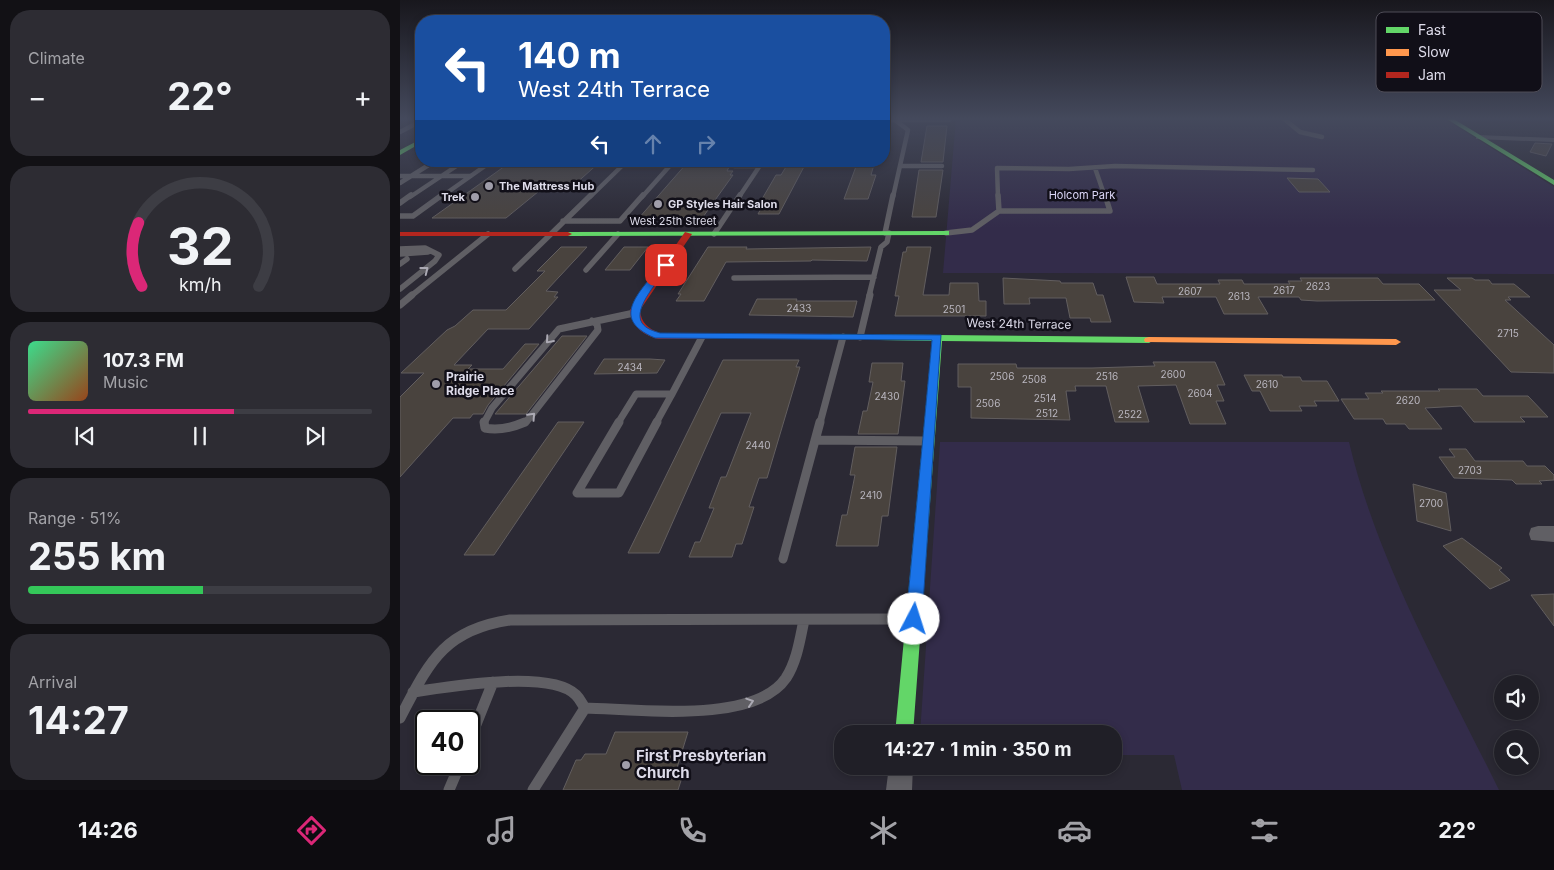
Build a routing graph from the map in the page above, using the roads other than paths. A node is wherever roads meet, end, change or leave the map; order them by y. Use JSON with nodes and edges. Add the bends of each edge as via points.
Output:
{"nodes":[{"id":1,"x":902,"y":155,"type":"edge"},
{"id":2,"x":1509,"y":155,"type":"edge"},
{"id":3,"x":900,"y":166,"type":"junction"},
{"id":4,"x":942,"y":166,"type":"dead end"},
{"id":5,"x":425,"y":167,"type":"edge"},
{"id":6,"x":455,"y":167,"type":"edge"},
{"id":7,"x":483,"y":167,"type":"edge"},
{"id":8,"x":621,"y":167,"type":"edge"},
{"id":9,"x":669,"y":167,"type":"edge"},
{"id":10,"x":759,"y":167,"type":"edge"},
{"id":11,"x":1095,"y":168,"type":"junction"},
{"id":12,"x":1313,"y":170,"type":"dead end"},
{"id":13,"x":400,"y":176,"type":"edge"},
{"id":14,"x":410,"y":176,"type":"junction"},
{"id":15,"x":441,"y":176,"type":"junction"},
{"id":16,"x":470,"y":176,"type":"junction"},
{"id":17,"x":400,"y":183,"type":"edge"},
{"id":18,"x":1554,"y":183,"type":"edge"},
{"id":19,"x":400,"y":203,"type":"edge"},
{"id":20,"x":999,"y":211,"type":"junction"},
{"id":21,"x":400,"y":216,"type":"edge"},
{"id":22,"x":411,"y":216,"type":"junction"},
{"id":23,"x":563,"y":221,"type":"junction"},
{"id":24,"x":400,"y":223,"type":"edge"},
{"id":25,"x":887,"y":233,"type":"junction"},
{"id":26,"x":946,"y":233,"type":"joint"},
{"id":27,"x":400,"y":234,"type":"edge"},
{"id":28,"x":488,"y":234,"type":"junction"},
{"id":29,"x":549,"y":234,"type":"junction"},
{"id":30,"x":618,"y":234,"type":"junction"},
{"id":31,"x":688,"y":234,"type":"junction"},
{"id":32,"x":714,"y":234,"type":"junction"},
{"id":33,"x":400,"y":249,"type":"edge"},
{"id":34,"x":430,"y":252,"type":"junction"},
{"id":35,"x":400,"y":254,"type":"edge"},
{"id":36,"x":407,"y":259,"type":"dead end"},
{"id":37,"x":400,"y":264,"type":"edge"},
{"id":38,"x":515,"y":269,"type":"dead end"},
{"id":39,"x":586,"y":270,"type":"dead end"},
{"id":40,"x":874,"y":277,"type":"junction"},
{"id":41,"x":734,"y":278,"type":"dead end"},
{"id":42,"x":400,"y":290,"type":"edge"},
{"id":43,"x":418,"y":291,"type":"junction"},
{"id":44,"x":400,"y":305,"type":"edge"},
{"id":45,"x":634,"y":314,"type":"junction"},
{"id":46,"x":592,"y":321,"type":"junction"},
{"id":47,"x":843,"y":337,"type":"junction"},
{"id":48,"x":860,"y":337,"type":"junction"},
{"id":49,"x":937,"y":337,"type":"junction"},
{"id":50,"x":702,"y":338,"type":"junction"},
{"id":51,"x":1396,"y":342,"type":"dead end"},
{"id":52,"x":672,"y":394,"type":"junction"},
{"id":53,"x":815,"y":440,"type":"junction"},
{"id":54,"x":929,"y":441,"type":"junction"},
{"id":55,"x":783,"y":558,"type":"dead end"},
{"id":56,"x":914,"y":619,"type":"junction"},
{"id":57,"x":804,"y":620,"type":"junction"},
{"id":58,"x":493,"y":682,"type":"junction"},
{"id":59,"x":413,"y":692,"type":"junction"},
{"id":60,"x":585,"y":708,"type":"junction"},
{"id":61,"x":480,"y":714,"type":"edge"},
{"id":62,"x":400,"y":718,"type":"edge"},
{"id":63,"x":905,"y":725,"type":"edge"},
{"id":64,"x":455,"y":775,"type":"edge"},
{"id":65,"x":900,"y":775,"type":"edge"},
{"id":66,"x":449,"y":790,"type":"edge"},
{"id":67,"x":533,"y":790,"type":"edge"},
{"id":68,"x":899,"y":790,"type":"edge"}],
"edges":[{"from":1,"to":3,"type":"lane"},
{"from":2,"to":18,"type":"main road"},
{"from":3,"to":4,"type":"lane"},
{"from":3,"to":25,"type":"lane"},
{"from":5,"to":14,"type":"lane"},
{"from":6,"to":15,"type":"lane"},
{"from":7,"to":16,"type":"lane"},
{"from":8,"to":23,"type":"lane"},
{"from":9,"to":23,"type":"lane","via":[[620,221]]},
{"from":10,"to":32,"type":"lane"},
{"from":11,"to":12,"type":"lane"},
{"from":11,"to":20,"type":"lane","via":[[997,168]]},
{"from":11,"to":20,"type":"lane","via":[[1110,212]]},
{"from":13,"to":14,"type":"lane"},
{"from":14,"to":15,"type":"lane"},
{"from":14,"to":17,"type":"lane"},
{"from":15,"to":16,"type":"lane"},
{"from":15,"to":19,"type":"lane"},
{"from":16,"to":22,"type":"lane"},
{"from":20,"to":26,"type":"lane","via":[[972,230]]},
{"from":21,"to":22,"type":"lane"},
{"from":22,"to":24,"type":"lane"},
{"from":23,"to":29,"type":"lane"},
{"from":25,"to":26,"type":"main road","name":"West 25th Street"},
{"from":25,"to":32,"type":"main road","name":"West 25th Street"},
{"from":25,"to":40,"type":"lane","via":[[887,242],[881,247]]},
{"from":27,"to":28,"type":"main road","name":"West 25th Street"},
{"from":28,"to":29,"type":"main road","name":"West 25th Street"},
{"from":28,"to":43,"type":"lane"},
{"from":29,"to":30,"type":"main road","name":"West 25th Street"},
{"from":29,"to":38,"type":"lane"},
{"from":30,"to":31,"type":"main road","name":"West 25th Street"},
{"from":30,"to":39,"type":"lane"},
{"from":31,"to":32,"type":"main road","name":"West 25th Street"},
{"from":31,"to":45,"type":"main road","via":[[637,305]]},
{"from":33,"to":34,"type":"lane","via":[[425,248]]},
{"from":34,"to":35,"type":"lane"},
{"from":42,"to":34,"type":"lane","one_way":true,"via":[[438,258],[438,253]]},
{"from":36,"to":37,"type":"lane"},
{"from":40,"to":41,"type":"lane"},
{"from":40,"to":48,"type":"lane"},
{"from":42,"to":43,"type":"lane"},
{"from":43,"to":44,"type":"lane"},
{"from":45,"to":46,"type":"lane"},
{"from":45,"to":50,"type":"main road","name":"West 24th Terrace","via":[[642,329],[667,338]]},
{"from":46,"to":46,"type":"lane","one_way":true,"via":[[559,329],[492,408],[484,421],[485,428],[496,431],[528,421],[598,330]]},
{"from":47,"to":48,"type":"main road","name":"West 24th Terrace"},
{"from":47,"to":50,"type":"main road","name":"West 24th Terrace"},
{"from":47,"to":53,"type":"lane"},
{"from":48,"to":49,"type":"main road","name":"West 24th Terrace"},
{"from":49,"to":51,"type":"main road","name":"West 24th Terrace"},
{"from":49,"to":54,"type":"main road"},
{"from":50,"to":52,"type":"lane"},
{"from":52,"to":52,"type":"lane","via":[[619,493],[577,493],[636,394]]},
{"from":53,"to":54,"type":"lane"},
{"from":53,"to":55,"type":"lane"},
{"from":54,"to":56,"type":"main road"},
{"from":56,"to":57,"type":"lane"},
{"from":56,"to":63,"type":"main road"},
{"from":57,"to":59,"type":"lane","via":[[510,620],[487,623],[468,630],[450,643]]},
{"from":60,"to":57,"type":"lane","one_way":true,"via":[[732,708],[764,697],[776,690],[786,678],[797,653]]},
{"from":58,"to":59,"type":"lane"},
{"from":58,"to":60,"type":"lane","via":[[531,680],[553,685],[574,691],[583,698]]},
{"from":58,"to":61,"type":"lane"},
{"from":59,"to":62,"type":"lane"},
{"from":60,"to":67,"type":"lane"},
{"from":64,"to":66,"type":"lane"},
{"from":65,"to":68,"type":"street"}]}
